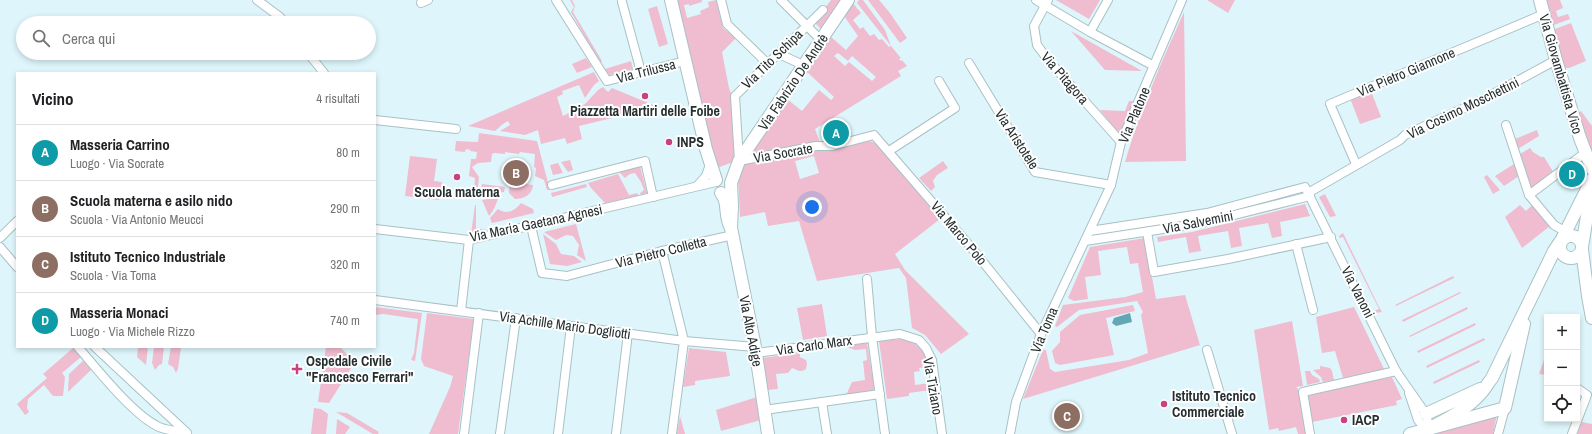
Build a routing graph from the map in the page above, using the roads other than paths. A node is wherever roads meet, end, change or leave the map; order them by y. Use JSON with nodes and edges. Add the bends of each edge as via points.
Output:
{"nodes":[{"id":1,"x":257,"y":0,"type":"edge"},
{"id":2,"x":556,"y":0,"type":"edge"},
{"id":3,"x":671,"y":0,"type":"edge"},
{"id":4,"x":721,"y":0,"type":"edge"},
{"id":5,"x":781,"y":0,"type":"edge"},
{"id":6,"x":848,"y":0,"type":"edge"},
{"id":7,"x":1036,"y":0,"type":"edge"},
{"id":8,"x":1108,"y":0,"type":"edge"},
{"id":9,"x":1182,"y":0,"type":"edge"},
{"id":10,"x":1540,"y":0,"type":"edge"},
{"id":11,"x":622,"y":2,"type":"dead end"},
{"id":12,"x":1046,"y":3,"type":"edge"},
{"id":13,"x":823,"y":10,"type":"dead end"},
{"id":14,"x":1544,"y":14,"type":"junction"},
{"id":15,"x":279,"y":16,"type":"edge"},
{"id":16,"x":807,"y":26,"type":"junction"},
{"id":17,"x":1090,"y":32,"type":"junction"},
{"id":18,"x":821,"y":40,"type":"junction"},
{"id":19,"x":778,"y":53,"type":"junction"},
{"id":20,"x":314,"y":60,"type":"edge"},
{"id":21,"x":1556,"y":60,"type":"junction"},
{"id":22,"x":685,"y":61,"type":"junction"},
{"id":23,"x":969,"y":62,"type":"dead end"},
{"id":24,"x":767,"y":63,"type":"junction"},
{"id":25,"x":803,"y":65,"type":"junction"},
{"id":26,"x":1154,"y":66,"type":"junction"},
{"id":27,"x":323,"y":72,"type":"edge"},
{"id":28,"x":641,"y":72,"type":"junction"},
{"id":29,"x":939,"y":81,"type":"dead end"},
{"id":30,"x":376,"y":120,"type":"edge"},
{"id":31,"x":1506,"y":124,"type":"dead end"},
{"id":32,"x":456,"y":130,"type":"dead end"},
{"id":33,"x":874,"y":135,"type":"joint"},
{"id":34,"x":1121,"y":142,"type":"junction"},
{"id":35,"x":889,"y":151,"type":"junction"},
{"id":36,"x":1585,"y":153,"type":"junction"},
{"id":37,"x":738,"y":163,"type":"junction"},
{"id":38,"x":710,"y":164,"type":"junction"},
{"id":39,"x":1356,"y":164,"type":"junction"},
{"id":40,"x":1592,"y":169,"type":"edge"},
{"id":41,"x":1592,"y":179,"type":"edge"},
{"id":42,"x":1592,"y":182,"type":"edge"},
{"id":43,"x":552,"y":184,"type":"dead end"},
{"id":44,"x":723,"y":184,"type":"junction"},
{"id":45,"x":1111,"y":184,"type":"junction"},
{"id":46,"x":696,"y":186,"type":"junction"},
{"id":47,"x":1309,"y":194,"type":"junction"},
{"id":48,"x":1529,"y":195,"type":"junction"},
{"id":49,"x":653,"y":197,"type":"junction"},
{"id":50,"x":1586,"y":214,"type":"edge"},
{"id":51,"x":16,"y":222,"type":"edge"},
{"id":52,"x":531,"y":226,"type":"junction"},
{"id":53,"x":376,"y":229,"type":"edge"},
{"id":54,"x":1090,"y":230,"type":"junction"},
{"id":55,"x":732,"y":231,"type":"junction"},
{"id":56,"x":1147,"y":232,"type":"junction"},
{"id":57,"x":1330,"y":237,"type":"junction"},
{"id":58,"x":0,"y":238,"type":"edge"},
{"id":59,"x":1563,"y":238,"type":"junction"},
{"id":60,"x":469,"y":240,"type":"junction"},
{"id":61,"x":1085,"y":241,"type":"junction"},
{"id":62,"x":1296,"y":244,"type":"junction"},
{"id":63,"x":0,"y":247,"type":"edge"},
{"id":64,"x":1582,"y":248,"type":"junction"},
{"id":65,"x":662,"y":251,"type":"junction"},
{"id":66,"x":1568,"y":258,"type":"junction"},
{"id":67,"x":16,"y":266,"type":"edge"},
{"id":68,"x":1546,"y":267,"type":"junction"},
{"id":69,"x":1584,"y":271,"type":"junction"},
{"id":70,"x":867,"y":279,"type":"dead end"},
{"id":71,"x":376,"y":300,"type":"edge"},
{"id":72,"x":1529,"y":304,"type":"junction"},
{"id":73,"x":1313,"y":310,"type":"dead end"},
{"id":74,"x":461,"y":311,"type":"junction"},
{"id":75,"x":479,"y":313,"type":"junction"},
{"id":76,"x":516,"y":318,"type":"junction"},
{"id":77,"x":1592,"y":318,"type":"edge"},
{"id":78,"x":571,"y":326,"type":"junction"},
{"id":79,"x":628,"y":334,"type":"junction"},
{"id":80,"x":1041,"y":334,"type":"junction"},
{"id":81,"x":872,"y":337,"type":"junction"},
{"id":82,"x":684,"y":341,"type":"junction"},
{"id":83,"x":79,"y":348,"type":"edge"},
{"id":84,"x":104,"y":350,"type":"edge"},
{"id":85,"x":755,"y":350,"type":"junction"},
{"id":86,"x":1207,"y":350,"type":"dead end"},
{"id":87,"x":1501,"y":362,"type":"junction"},
{"id":88,"x":1515,"y":366,"type":"junction"},
{"id":89,"x":1396,"y":371,"type":"junction"},
{"id":90,"x":1484,"y":389,"type":"junction"},
{"id":91,"x":1409,"y":390,"type":"junction"},
{"id":92,"x":1580,"y":390,"type":"edge"},
{"id":93,"x":880,"y":394,"type":"junction"},
{"id":94,"x":822,"y":402,"type":"junction"},
{"id":95,"x":1504,"y":408,"type":"junction"},
{"id":96,"x":764,"y":410,"type":"junction"},
{"id":97,"x":1488,"y":412,"type":"junction"},
{"id":98,"x":1580,"y":413,"type":"edge"},
{"id":99,"x":1426,"y":414,"type":"junction"},
{"id":100,"x":1577,"y":422,"type":"edge"},
{"id":101,"x":1426,"y":432,"type":"edge"},
{"id":102,"x":187,"y":433,"type":"edge"},
{"id":103,"x":464,"y":434,"type":"edge"},
{"id":104,"x":500,"y":434,"type":"edge"},
{"id":105,"x":558,"y":434,"type":"edge"},
{"id":106,"x":616,"y":434,"type":"edge"},
{"id":107,"x":672,"y":434,"type":"edge"},
{"id":108,"x":768,"y":434,"type":"edge"},
{"id":109,"x":826,"y":434,"type":"edge"},
{"id":110,"x":885,"y":434,"type":"edge"},
{"id":111,"x":942,"y":434,"type":"edge"},
{"id":112,"x":1010,"y":434,"type":"edge"},
{"id":113,"x":1232,"y":434,"type":"edge"},
{"id":114,"x":1310,"y":434,"type":"edge"},
{"id":115,"x":1410,"y":434,"type":"edge"},
{"id":116,"x":1498,"y":434,"type":"edge"},
{"id":117,"x":1572,"y":434,"type":"edge"}],
"edges":[{"from":1,"to":15,"type":"street"},
{"from":2,"to":28,"type":"street","name":"Via Trilussa","via":[[607,81]]},
{"from":3,"to":22,"type":"street","name":"Via Alto Adige"},
{"from":4,"to":24,"type":"street","via":[[727,24]]},
{"from":5,"to":16,"type":"street"},
{"from":6,"to":18,"type":"street","name":"Via Fabrizio De Andrè"},
{"from":7,"to":12,"type":"street"},
{"from":8,"to":17,"type":"street"},
{"from":9,"to":26,"type":"street","name":"Via Platone"},
{"from":10,"to":14,"type":"street","name":"Via Giovambattista Vico"},
{"from":11,"to":28,"type":"street"},
{"from":12,"to":17,"type":"street"},
{"from":12,"to":34,"type":"street","name":"Via Pitagora","via":[[1034,26],[1037,45]]},
{"from":13,"to":16,"type":"street","name":"Via Tito Schipa"},
{"from":14,"to":21,"type":"street","name":"Via Giovambattista Vico"},
{"from":14,"to":39,"type":"street","name":"Via Pietro Giannone","via":[[1330,104]]},
{"from":16,"to":18,"type":"street"},
{"from":16,"to":19,"type":"street","name":"Via Tito Schipa"},
{"from":17,"to":26,"type":"street"},
{"from":18,"to":25,"type":"street","name":"Via Fabrizio De Andrè"},
{"from":19,"to":24,"type":"street","name":"Via Tito Schipa"},
{"from":19,"to":25,"type":"street"},
{"from":20,"to":27,"type":"street"},
{"from":21,"to":36,"type":"street","name":"Via Giovambattista Vico"},
{"from":21,"to":39,"type":"street","name":"Via Cosimo Moschettini","via":[[1484,99],[1405,135]]},
{"from":22,"to":28,"type":"street","name":"Via Trilussa"},
{"from":22,"to":38,"type":"street","name":"Via Alto Adige"},
{"from":23,"to":45,"type":"street","name":"Via Aristotele","via":[[1035,172]]},
{"from":24,"to":37,"type":"street","name":"Via Tito Schipa","via":[[735,96]]},
{"from":25,"to":37,"type":"street","name":"Via Fabrizio De Andrè"},
{"from":26,"to":34,"type":"street","name":"Via Platone"},
{"from":29,"to":35,"type":"street","via":[[955,108]]},
{"from":30,"to":32,"type":"street"},
{"from":31,"to":48,"type":"street"},
{"from":33,"to":35,"type":"street","name":"Via Marco Polo"},
{"from":33,"to":37,"type":"street","name":"Via Socrate","via":[[832,146],[816,146]]},
{"from":34,"to":45,"type":"street","name":"Via Platone"},
{"from":35,"to":80,"type":"street","name":"Via Marco Polo"},
{"from":36,"to":40,"type":"street","name":"Via Giovambattista Vico"},
{"from":36,"to":48,"type":"street"},
{"from":37,"to":44,"type":"street","name":"Via Fabrizio De Andrè"},
{"from":38,"to":44,"type":"street","name":"Via Alto Adige"},
{"from":38,"to":46,"type":"street","via":[[706,176]]},
{"from":39,"to":47,"type":"street","name":"Via Cosimo Moschettini"},
{"from":41,"to":50,"type":"street"},
{"from":42,"to":50,"type":"street"},
{"from":43,"to":49,"type":"street","via":[[645,161]]},
{"from":44,"to":46,"type":"street","name":"Via Maria Gaetana Agnesi"},
{"from":44,"to":55,"type":"street","name":"Via Alto Adige","via":[[727,220]]},
{"from":45,"to":54,"type":"street","name":"Via Platone"},
{"from":46,"to":49,"type":"street","name":"Via Maria Gaetana Agnesi"},
{"from":47,"to":54,"type":"street","name":"Via Salvemini","via":[[1305,188],[1207,213]]},
{"from":47,"to":56,"type":"street","name":"Via Salvemini","via":[[1210,222]]},
{"from":47,"to":57,"type":"street","name":"Via Vanoni"},
{"from":48,"to":59,"type":"street"},
{"from":49,"to":52,"type":"street","name":"Via Maria Gaetana Agnesi"},
{"from":50,"to":59,"type":"street"},
{"from":50,"to":64,"type":"street"},
{"from":51,"to":58,"type":"street"},
{"from":52,"to":60,"type":"street","name":"Via Maria Gaetana Agnesi"},
{"from":52,"to":65,"type":"street","name":"Via Pietro Colletta","via":[[542,273],[567,276]]},
{"from":53,"to":60,"type":"street","name":"Via Maria Gaetana Agnesi"},
{"from":54,"to":61,"type":"street","name":"Via Toma"},
{"from":55,"to":65,"type":"street","name":"Via Pietro Colletta"},
{"from":55,"to":85,"type":"street","name":"Via Alto Adige"},
{"from":56,"to":61,"type":"street","name":"Via Salvemini"},
{"from":56,"to":62,"type":"street","via":[[1154,272]]},
{"from":57,"to":62,"type":"street"},
{"from":57,"to":89,"type":"street","name":"Via Vanoni"},
{"from":59,"to":64,"type":"street","via":[[1577,237]]},
{"from":59,"to":66,"type":"street","via":[[1559,246],[1561,253]]},
{"from":59,"to":68,"type":"street"},
{"from":60,"to":74,"type":"street"},
{"from":61,"to":80,"type":"street","name":"Via Toma"},
{"from":62,"to":73,"type":"street"},
{"from":63,"to":67,"type":"street"},
{"from":64,"to":66,"type":"street","via":[[1577,256]]},
{"from":64,"to":69,"type":"street"},
{"from":65,"to":82,"type":"street"},
{"from":66,"to":68,"type":"street","via":[[1556,259]]},
{"from":66,"to":69,"type":"street","via":[[1578,262]]},
{"from":68,"to":72,"type":"street"},
{"from":69,"to":77,"type":"street"},
{"from":70,"to":81,"type":"street"},
{"from":71,"to":74,"type":"street","name":"Via Achille Mario Dogliotti"},
{"from":72,"to":87,"type":"street"},
{"from":72,"to":88,"type":"street"},
{"from":74,"to":75,"type":"street","name":"Via Achille Mario Dogliotti"},
{"from":75,"to":76,"type":"street","name":"Via Achille Mario Dogliotti"},
{"from":75,"to":103,"type":"street"},
{"from":76,"to":78,"type":"street","name":"Via Achille Mario Dogliotti"},
{"from":76,"to":104,"type":"street"},
{"from":78,"to":79,"type":"street","name":"Via Achille Mario Dogliotti"},
{"from":78,"to":105,"type":"street"},
{"from":79,"to":82,"type":"street","name":"Via Achille Mario Dogliotti"},
{"from":79,"to":106,"type":"street"},
{"from":80,"to":112,"type":"street","name":"Via Toma","via":[[1016,402]]},
{"from":81,"to":85,"type":"street","name":"Via Carlo Marx"},
{"from":81,"to":93,"type":"street"},
{"from":81,"to":111,"type":"street","name":"Via Tiziano","via":[[900,334],[919,340],[926,348],[932,360]]},
{"from":82,"to":85,"type":"street","name":"Via Achille Mario Dogliotti"},
{"from":82,"to":107,"type":"street"},
{"from":83,"to":102,"type":"street","via":[[145,418],[170,431]]},
{"from":84,"to":102,"type":"street"},
{"from":85,"to":96,"type":"street","name":"Via Alto Adige"},
{"from":86,"to":113,"type":"street"},
{"from":87,"to":88,"type":"street"},
{"from":87,"to":90,"type":"street"},
{"from":88,"to":95,"type":"street"},
{"from":89,"to":91,"type":"street","name":"Via Vanoni"},
{"from":89,"to":114,"type":"street","via":[[1303,392]]},
{"from":90,"to":97,"type":"street"},
{"from":90,"to":99,"type":"street"},
{"from":90,"to":101,"type":"street","via":[[1454,416]]},
{"from":91,"to":99,"type":"street","name":"Via Vanoni"},
{"from":91,"to":101,"type":"street","name":"Via Vanoni","via":[[1418,420]]},
{"from":92,"to":98,"type":"street","via":[[1587,395]]},
{"from":93,"to":94,"type":"street"},
{"from":93,"to":110,"type":"street"},
{"from":94,"to":96,"type":"street"},
{"from":94,"to":109,"type":"street"},
{"from":95,"to":97,"type":"street"},
{"from":95,"to":116,"type":"street"},
{"from":96,"to":108,"type":"street","name":"Via Alto Adige"},
{"from":97,"to":101,"type":"street"},
{"from":99,"to":101,"type":"street"},
{"from":100,"to":117,"type":"street"},
{"from":101,"to":115,"type":"street"}]}
